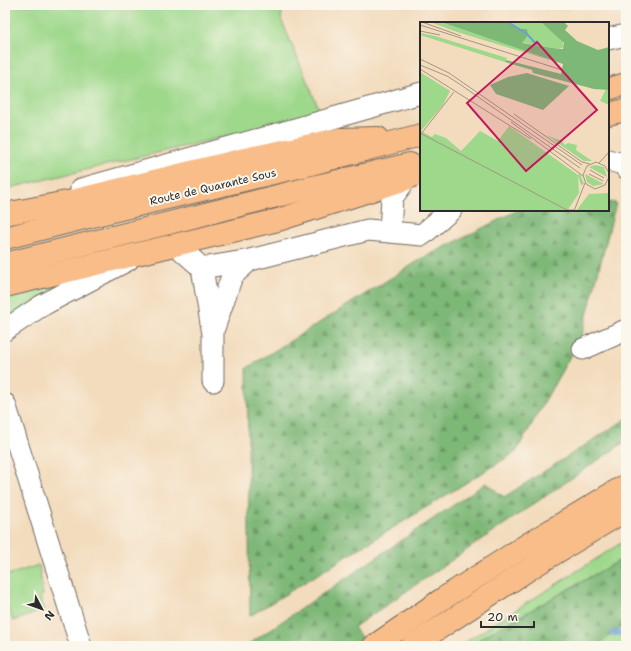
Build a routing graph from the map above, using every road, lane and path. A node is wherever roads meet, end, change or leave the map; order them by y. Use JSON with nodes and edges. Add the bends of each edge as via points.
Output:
{"nodes":[{"id":1,"x":626,"y":35,"type":"edge"},
{"id":2,"x":609,"y":39,"type":"edge"},
{"id":3,"x":626,"y":84,"type":"edge"},
{"id":4,"x":609,"y":89,"type":"edge"},
{"id":5,"x":420,"y":92,"type":"edge"},
{"id":6,"x":626,"y":110,"type":"edge"},
{"id":7,"x":609,"y":114,"type":"edge"},
{"id":8,"x":418,"y":136,"type":"edge"},
{"id":9,"x":609,"y":160,"type":"edge"},
{"id":10,"x":420,"y":162,"type":"edge"},
{"id":11,"x":626,"y":168,"type":"edge"},
{"id":12,"x":413,"y":176,"type":"edge"},
{"id":13,"x":5,"y":211,"type":"edge"},
{"id":14,"x":450,"y":211,"type":"edge"},
{"id":15,"x":5,"y":214,"type":"edge"},
{"id":16,"x":390,"y":231,"type":"junction"},
{"id":17,"x":5,"y":238,"type":"edge"},
{"id":18,"x":176,"y":245,"type":"junction"},
{"id":19,"x":143,"y":252,"type":"junction"},
{"id":20,"x":250,"y":260,"type":"junction"},
{"id":21,"x":5,"y":264,"type":"edge"},
{"id":22,"x":202,"y":268,"type":"junction"},
{"id":23,"x":5,"y":286,"type":"edge"},
{"id":24,"x":5,"y":330,"type":"edge"},
{"id":25,"x":626,"y":330,"type":"edge"},
{"id":26,"x":213,"y":331,"type":"junction"},
{"id":27,"x":583,"y":349,"type":"dead end"},
{"id":28,"x":213,"y":382,"type":"dead end"},
{"id":29,"x":5,"y":404,"type":"edge"},
{"id":30,"x":626,"y":484,"type":"edge"},
{"id":31,"x":626,"y":510,"type":"edge"},
{"id":32,"x":79,"y":646,"type":"edge"},
{"id":33,"x":374,"y":646,"type":"edge"},
{"id":34,"x":412,"y":646,"type":"edge"}],
"edges":[{"from":1,"to":2,"type":"street"},
{"from":3,"to":4,"type":"main road"},
{"from":5,"to":13,"type":"street"},
{"from":6,"to":7,"type":"main road"},
{"from":8,"to":15,"type":"main road","via":[[339,139],[245,158],[72,201]]},
{"from":8,"to":17,"type":"main road","name":"Route de Quarante Sous"},
{"from":9,"to":11,"type":"street","via":[[623,164]]},
{"from":10,"to":21,"type":"main road","name":"Route de Quarante Sous"},
{"from":12,"to":16,"type":"street","via":[[392,198]]},
{"from":12,"to":18,"type":"main road","via":[[278,220]]},
{"from":14,"to":16,"type":"street","via":[[422,235]]},
{"from":16,"to":20,"type":"street","via":[[368,230]]},
{"from":18,"to":19,"type":"main road"},
{"from":18,"to":22,"type":"street"},
{"from":19,"to":23,"type":"main road"},
{"from":19,"to":24,"type":"street","via":[[41,306]]},
{"from":20,"to":22,"type":"street"},
{"from":20,"to":26,"type":"street","via":[[232,276]]},
{"from":22,"to":26,"type":"street"},
{"from":25,"to":27,"type":"street"},
{"from":26,"to":28,"type":"street"},
{"from":29,"to":32,"type":"street"},
{"from":30,"to":33,"type":"main road","via":[[450,594]]},
{"from":31,"to":34,"type":"main road","via":[[537,564]]}]}
